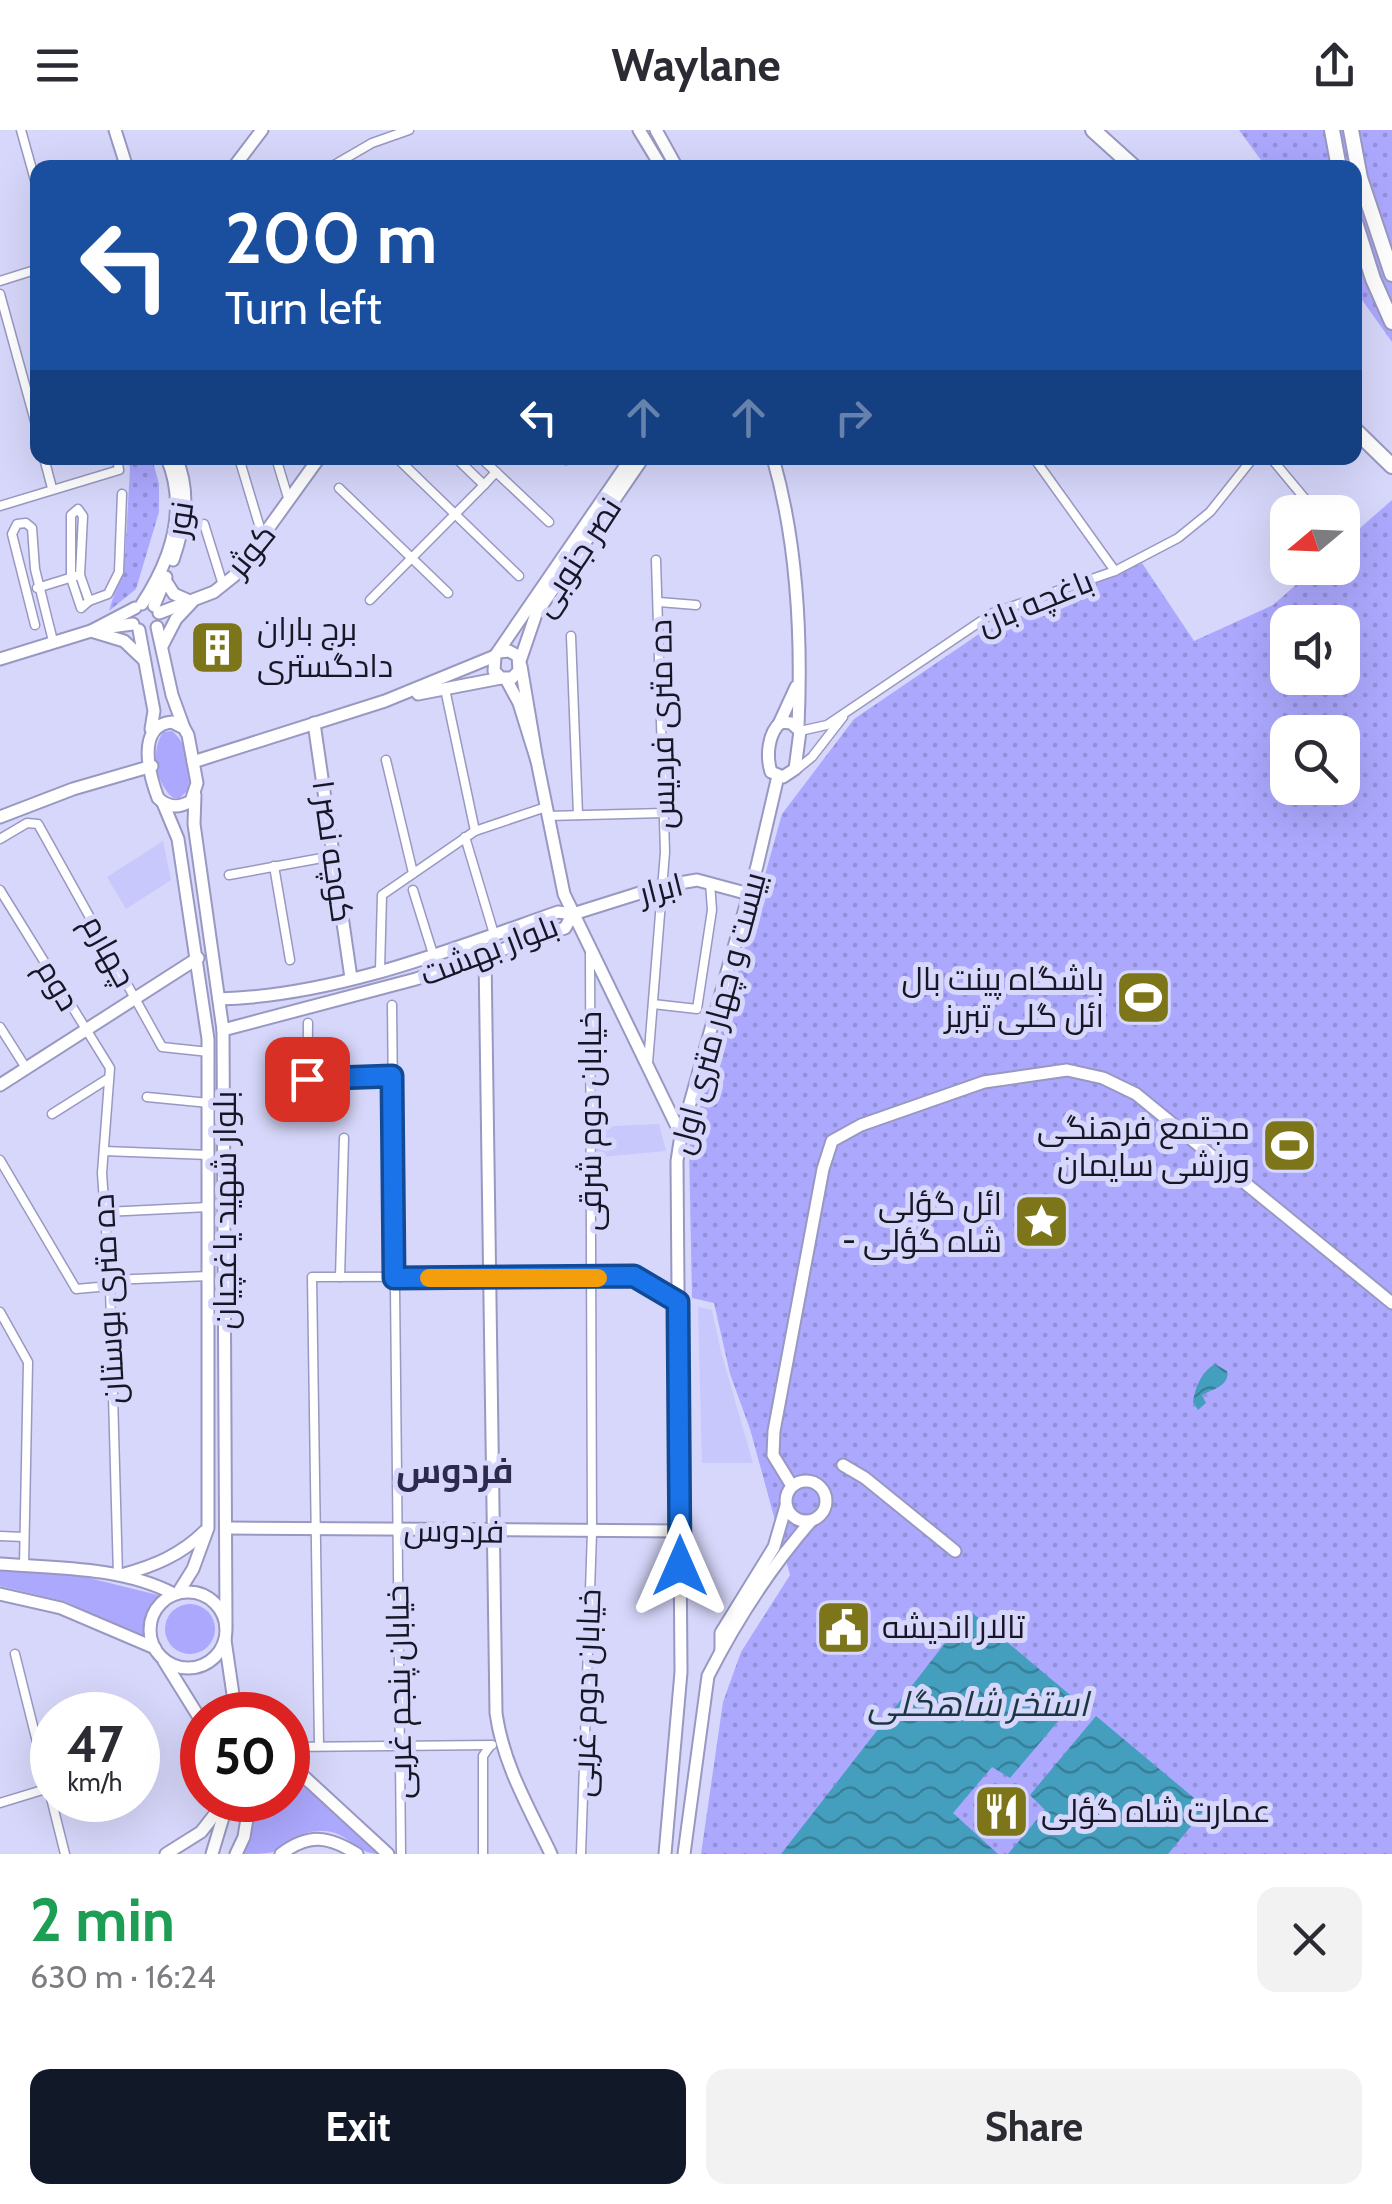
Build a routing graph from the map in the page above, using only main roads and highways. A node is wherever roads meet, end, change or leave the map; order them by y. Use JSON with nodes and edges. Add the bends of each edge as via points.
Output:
{"nodes":[{"id":1,"x":115,"y":130,"type":"edge"},
{"id":2,"x":122,"y":130,"type":"edge"},
{"id":3,"x":262,"y":130,"type":"edge"},
{"id":4,"x":639,"y":130,"type":"edge"},
{"id":5,"x":656,"y":130,"type":"edge"},
{"id":6,"x":1093,"y":130,"type":"edge"},
{"id":7,"x":1332,"y":130,"type":"edge"},
{"id":8,"x":1351,"y":130,"type":"edge"},
{"id":9,"x":128,"y":160,"type":"edge"},
{"id":10,"x":129,"y":160,"type":"edge"},
{"id":11,"x":239,"y":160,"type":"edge"},
{"id":12,"x":663,"y":160,"type":"edge"},
{"id":13,"x":665,"y":160,"type":"edge"},
{"id":14,"x":1126,"y":160,"type":"edge"},
{"id":15,"x":1338,"y":160,"type":"edge"},
{"id":16,"x":1357,"y":160,"type":"edge"},
{"id":17,"x":1362,"y":184,"type":"edge"},
{"id":18,"x":1362,"y":241,"type":"edge"},
{"id":19,"x":1392,"y":274,"type":"edge"},
{"id":20,"x":1392,"y":322,"type":"edge"},
{"id":21,"x":1362,"y":437,"type":"edge"},
{"id":22,"x":170,"y":465,"type":"edge"},
{"id":23,"x":179,"y":465,"type":"edge"},
{"id":24,"x":314,"y":465,"type":"edge"},
{"id":25,"x":626,"y":465,"type":"edge"},
{"id":26,"x":638,"y":465,"type":"edge"},
{"id":27,"x":775,"y":465,"type":"edge"},
{"id":28,"x":1392,"y":466,"type":"edge"},
{"id":29,"x":162,"y":579,"type":"junction"},
{"id":30,"x":192,"y":602,"type":"junction"},
{"id":31,"x":147,"y":608,"type":"junction"},
{"id":32,"x":136,"y":627,"type":"junction"},
{"id":33,"x":157,"y":627,"type":"junction"},
{"id":34,"x":91,"y":631,"type":"junction"},
{"id":35,"x":162,"y":646,"type":"junction"},
{"id":36,"x":497,"y":654,"type":"junction"},
{"id":37,"x":0,"y":659,"type":"edge"},
{"id":38,"x":145,"y":662,"type":"junction"},
{"id":39,"x":520,"y":663,"type":"junction"},
{"id":40,"x":504,"y":678,"type":"junction"},
{"id":41,"x":800,"y":678,"type":"junction"},
{"id":42,"x":385,"y":701,"type":"junction"},
{"id":43,"x":314,"y":724,"type":"junction"},
{"id":44,"x":779,"y":724,"type":"junction"},
{"id":45,"x":184,"y":728,"type":"junction"},
{"id":46,"x":799,"y":729,"type":"junction"},
{"id":47,"x":151,"y":731,"type":"junction"},
{"id":48,"x":537,"y":760,"type":"junction"},
{"id":49,"x":193,"y":762,"type":"junction"},
{"id":50,"x":152,"y":766,"type":"junction"},
{"id":51,"x":785,"y":775,"type":"junction"},
{"id":52,"x":195,"y":795,"type":"junction"},
{"id":53,"x":163,"y":803,"type":"junction"},
{"id":54,"x":0,"y":817,"type":"edge"},
{"id":55,"x":749,"y":894,"type":"junction"},
{"id":56,"x":573,"y":914,"type":"junction"},
{"id":57,"x":485,"y":956,"type":"junction"},
{"id":58,"x":198,"y":958,"type":"junction"},
{"id":59,"x":351,"y":978,"type":"junction"},
{"id":60,"x":220,"y":999,"type":"junction"},
{"id":61,"x":236,"y":999,"type":"junction"},
{"id":62,"x":242,"y":1024,"type":"junction"},
{"id":63,"x":223,"y":1030,"type":"junction"},
{"id":64,"x":0,"y":1085,"type":"edge"},
{"id":65,"x":681,"y":1135,"type":"junction"},
{"id":66,"x":1392,"y":1303,"type":"edge"},
{"id":67,"x":208,"y":1397,"type":"junction"},
{"id":68,"x":226,"y":1398,"type":"junction"},
{"id":69,"x":844,"y":1465,"type":"dead end"},
{"id":70,"x":792,"y":1486,"type":"junction"},
{"id":71,"x":786,"y":1506,"type":"junction"},
{"id":72,"x":811,"y":1521,"type":"junction"},
{"id":73,"x":208,"y":1528,"type":"junction"},
{"id":74,"x":228,"y":1528,"type":"junction"},
{"id":75,"x":494,"y":1532,"type":"junction"},
{"id":76,"x":680,"y":1532,"type":"junction"},
{"id":77,"x":955,"y":1551,"type":"dead end"},
{"id":78,"x":0,"y":1564,"type":"edge"},
{"id":79,"x":118,"y":1576,"type":"junction"},
{"id":80,"x":0,"y":1594,"type":"edge"},
{"id":81,"x":176,"y":1594,"type":"junction"},
{"id":82,"x":225,"y":1631,"type":"junction"},
{"id":83,"x":721,"y":1650,"type":"junction"},
{"id":84,"x":158,"y":1653,"type":"junction"},
{"id":85,"x":681,"y":1672,"type":"junction"},
{"id":86,"x":708,"y":1676,"type":"junction"},
{"id":87,"x":183,"y":1692,"type":"edge"},
{"id":88,"x":232,"y":1692,"type":"edge"},
{"id":89,"x":310,"y":1782,"type":"edge"},
{"id":90,"x":209,"y":1822,"type":"edge"},
{"id":91,"x":221,"y":1822,"type":"edge"},
{"id":92,"x":246,"y":1822,"type":"edge"},
{"id":93,"x":166,"y":1854,"type":"edge"},
{"id":94,"x":212,"y":1854,"type":"edge"},
{"id":95,"x":236,"y":1854,"type":"edge"},
{"id":96,"x":280,"y":1854,"type":"edge"},
{"id":97,"x":357,"y":1854,"type":"edge"},
{"id":98,"x":388,"y":1854,"type":"edge"},
{"id":99,"x":551,"y":1854,"type":"edge"},
{"id":100,"x":665,"y":1854,"type":"edge"},
{"id":101,"x":684,"y":1854,"type":"edge"}],
"edges":[{"from":1,"to":9,"type":"main road"},
{"from":2,"to":10,"type":"main road"},
{"from":3,"to":11,"type":"main road"},
{"from":4,"to":12,"type":"main road"},
{"from":5,"to":13,"type":"main road"},
{"from":6,"to":14,"type":"highway"},
{"from":7,"to":15,"type":"highway"},
{"from":8,"to":16,"type":"highway"},
{"from":17,"to":19,"type":"highway"},
{"from":18,"to":20,"type":"highway"},
{"from":21,"to":28,"type":"highway"},
{"from":22,"to":29,"type":"main road","name":"نور","via":[[177,481],[176,517]]},
{"from":23,"to":29,"type":"main road","name":"نور","via":[[186,507]]},
{"from":24,"to":30,"type":"main road","name":"کوثر","via":[[244,564]]},
{"from":25,"to":36,"type":"main road","name":"نصر جنوبی"},
{"from":26,"to":39,"type":"main road","name":"نصر جنوبی","via":[[536,614]]},
{"from":27,"to":41,"type":"main road","via":[[795,570]]},
{"from":29,"to":30,"type":"main road"},
{"from":29,"to":31,"type":"main road"},
{"from":30,"to":31,"type":"main road","name":"کوثر"},
{"from":30,"to":35,"type":"main road"},
{"from":31,"to":32,"type":"main road"},
{"from":31,"to":33,"type":"main road"},
{"from":31,"to":34,"type":"main road","name":"کوثر"},
{"from":32,"to":33,"type":"main road"},
{"from":32,"to":34,"type":"main road"},
{"from":32,"to":38,"type":"main road","name":"بلوار شهید یاغچیان"},
{"from":33,"to":35,"type":"main road","name":"بلوار شهید یاغچیان"},
{"from":34,"to":37,"type":"main road"},
{"from":34,"to":38,"type":"main road","via":[[124,641]]},
{"from":35,"to":45,"type":"main road","name":"بلوار شهید یاغچیان"},
{"from":36,"to":39,"type":"main road","via":[[514,652]]},
{"from":36,"to":40,"type":"main road","via":[[494,671]]},
{"from":36,"to":42,"type":"main road"},
{"from":38,"to":47,"type":"main road","name":"بلوار شهید یاغچیان"},
{"from":39,"to":40,"type":"main road","via":[[516,675]]},
{"from":39,"to":48,"type":"main road"},
{"from":40,"to":42,"type":"main road"},
{"from":40,"to":48,"type":"main road"},
{"from":41,"to":44,"type":"main road"},
{"from":41,"to":46,"type":"main road","name":"بیست و چهار متری اول"},
{"from":42,"to":43,"type":"main road"},
{"from":43,"to":49,"type":"main road"},
{"from":43,"to":59,"type":"main road","name":"کوچه نصر ۱"},
{"from":44,"to":46,"type":"main road"},
{"from":44,"to":51,"type":"main road","via":[[768,763],[771,772]]},
{"from":45,"to":47,"type":"main road","via":[[164,722]]},
{"from":45,"to":49,"type":"main road","name":"بلوار شهید یاغچیان"},
{"from":46,"to":51,"type":"main road","name":"بیست و چهار متری اول","via":[[796,764]]},
{"from":47,"to":50,"type":"main road","name":"بلوار شهید یاغچیان"},
{"from":48,"to":56,"type":"main road"},
{"from":49,"to":52,"type":"main road","name":"بلوار شهید یاغچیان"},
{"from":50,"to":53,"type":"main road","name":"بلوار شهید یاغچیان"},
{"from":50,"to":54,"type":"main road"},
{"from":51,"to":55,"type":"main road","name":"بیست و چهار متری اول"},
{"from":52,"to":53,"type":"main road","via":[[184,805]]},
{"from":52,"to":60,"type":"main road","name":"بلوار شهید یاغچیان"},
{"from":53,"to":58,"type":"main road","name":"بلوار شهید یاغچیان","via":[[176,828]]},
{"from":55,"to":56,"type":"main road","name":"ابرار","via":[[698,880]]},
{"from":55,"to":65,"type":"main road","name":"بیست و چهار متری اول"},
{"from":56,"to":57,"type":"main road","name":"بلوار بهشت","via":[[564,928]]},
{"from":56,"to":59,"type":"main road","name":"بلوار بهشت","via":[[558,912]]},
{"from":56,"to":65,"type":"main road"},
{"from":57,"to":62,"type":"main road","name":"بلوار بهشت"},
{"from":57,"to":75,"type":"main road"},
{"from":58,"to":64,"type":"main road"},
{"from":58,"to":67,"type":"main road","name":"بلوار شهید یاغچیان","via":[[208,1052]]},
{"from":59,"to":61,"type":"main road","name":"بلوار بهشت"},
{"from":60,"to":61,"type":"main road","name":"بلوار بهشت"},
{"from":60,"to":63,"type":"main road","name":"بلوار شهید یاغچیان"},
{"from":61,"to":62,"type":"main road","via":[[229,1010]]},
{"from":62,"to":63,"type":"main road","name":"بلوار بهشت"},
{"from":63,"to":68,"type":"main road","name":"بلوار شهید یاغچیان"},
{"from":65,"to":76,"type":"main road","name":"بیست و چهار متری اول"},
{"from":66,"to":70,"type":"main road","via":[[1136,1094],[1067,1070],[984,1082],[832,1141],[774,1430],[773,1455]]},
{"from":67,"to":68,"type":"main road"},
{"from":67,"to":73,"type":"main road","name":"بلوار شهید یاغچیان"},
{"from":68,"to":74,"type":"main road","name":"بلوار شهید یاغچیان"},
{"from":69,"to":77,"type":"main road"},
{"from":70,"to":71,"type":"main road"},
{"from":70,"to":72,"type":"main road","via":[[809,1481],[824,1491],[825,1510]]},
{"from":71,"to":72,"type":"main road","via":[[798,1520]]},
{"from":71,"to":83,"type":"main road","via":[[774,1547],[721,1634]]},
{"from":72,"to":83,"type":"main road"},
{"from":73,"to":79,"type":"main road","via":[[162,1562]]},
{"from":73,"to":81,"type":"main road","name":"بلوار شهید یاغچیان"},
{"from":74,"to":75,"type":"main road","name":"فردوس"},
{"from":74,"to":82,"type":"main road","name":"بلوار شهید یاغچیان"},
{"from":75,"to":76,"type":"main road","name":"فردوس"},
{"from":75,"to":99,"type":"main road","via":[[496,1742]]},
{"from":76,"to":85,"type":"main road","name":"بیست و چهار متری اول"},
{"from":78,"to":79,"type":"main road"},
{"from":79,"to":81,"type":"main road"},
{"from":80,"to":84,"type":"main road","via":[[61,1608]]},
{"from":81,"to":82,"type":"main road","via":[[210,1598]]},
{"from":81,"to":84,"type":"main road","via":[[152,1617]]},
{"from":82,"to":84,"type":"main road","via":[[214,1657],[194,1667],[172,1664]]},
{"from":82,"to":88,"type":"main road","name":"بلوار شهید یاغچیان"},
{"from":83,"to":86,"type":"main road"},
{"from":84,"to":87,"type":"main road"},
{"from":85,"to":86,"type":"main road"},
{"from":85,"to":100,"type":"main road","name":"بیست و چهار متری اول"},
{"from":86,"to":101,"type":"main road"},
{"from":89,"to":98,"type":"main road"},
{"from":90,"to":93,"type":"main road"},
{"from":91,"to":94,"type":"main road"},
{"from":92,"to":95,"type":"main road"},
{"from":96,"to":97,"type":"main road","via":[[311,1840],[334,1840]]}]}
